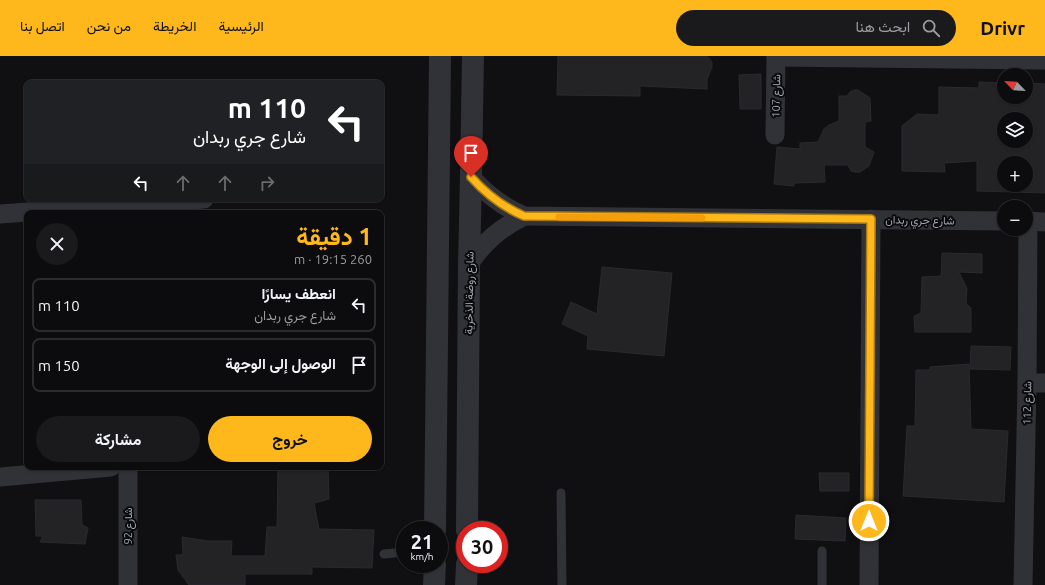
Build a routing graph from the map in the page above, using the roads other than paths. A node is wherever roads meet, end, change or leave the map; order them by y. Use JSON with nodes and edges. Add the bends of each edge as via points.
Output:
{"nodes":[{"id":1,"x":440,"y":56,"type":"edge"},
{"id":2,"x":473,"y":56,"type":"edge"},
{"id":3,"x":776,"y":56,"type":"edge"},
{"id":4,"x":1035,"y":59,"type":"edge"},
{"id":5,"x":775,"y":135,"type":"dead end"},
{"id":6,"x":471,"y":177,"type":"junction"},
{"id":7,"x":182,"y":202,"type":"edge"},
{"id":8,"x":132,"y":209,"type":"edge"},
{"id":9,"x":106,"y":210,"type":"edge"},
{"id":10,"x":24,"y":213,"type":"edge"},
{"id":11,"x":0,"y":214,"type":"edge"},
{"id":12,"x":524,"y":216,"type":"junction"},
{"id":13,"x":871,"y":219,"type":"junction"},
{"id":14,"x":997,"y":221,"type":"edge"},
{"id":15,"x":1033,"y":222,"type":"edge"},
{"id":16,"x":469,"y":264,"type":"junction"},
{"id":17,"x":1036,"y":383,"type":"edge"},
{"id":18,"x":78,"y":470,"type":"edge"},
{"id":19,"x":128,"y":470,"type":"edge"},
{"id":20,"x":0,"y":477,"type":"edge"},
{"id":21,"x":0,"y":484,"type":"edge"},
{"id":22,"x":561,"y":493,"type":"dead end"},
{"id":23,"x":435,"y":521,"type":"edge"},
{"id":24,"x":467,"y":521,"type":"edge"},
{"id":25,"x":822,"y":551,"type":"dead end"},
{"id":26,"x":396,"y":553,"type":"edge"},
{"id":27,"x":384,"y":554,"type":"dead end"},
{"id":28,"x":435,"y":573,"type":"edge"},
{"id":29,"x":466,"y":573,"type":"edge"},
{"id":30,"x":128,"y":585,"type":"edge"},
{"id":31,"x":434,"y":585,"type":"edge"},
{"id":32,"x":466,"y":585,"type":"edge"},
{"id":33,"x":562,"y":585,"type":"edge"},
{"id":34,"x":822,"y":585,"type":"edge"},
{"id":35,"x":869,"y":585,"type":"edge"},
{"id":36,"x":1023,"y":585,"type":"edge"}],
"edges":[{"from":1,"to":23,"type":"street"},
{"from":2,"to":6,"type":"street","name":"شارع روضة الذخرية"},
{"from":3,"to":4,"type":"street","name":"شارع 107"},
{"from":3,"to":5,"type":"street","name":"شارع 107"},
{"from":6,"to":12,"type":"street","name":"شارع جري ربدان","via":[[495,201]]},
{"from":6,"to":16,"type":"street","name":"شارع روضة الذخرية"},
{"from":7,"to":8,"type":"street"},
{"from":8,"to":9,"type":"street"},
{"from":10,"to":11,"type":"street"},
{"from":12,"to":13,"type":"street","name":"شارع جري ربدان"},
{"from":12,"to":16,"type":"street","via":[[493,236]]},
{"from":13,"to":14,"type":"street","name":"شارع جري ربدان"},
{"from":13,"to":35,"type":"street"},
{"from":15,"to":17,"type":"street","name":"شارع 112"},
{"from":16,"to":24,"type":"street","name":"شارع روضة الذخرية"},
{"from":17,"to":36,"type":"street","name":"شارع 112"},
{"from":18,"to":20,"type":"street"},
{"from":19,"to":30,"type":"street","name":"شارع 92"},
{"from":20,"to":21,"type":"lane"},
{"from":22,"to":33,"type":"lane"},
{"from":25,"to":34,"type":"lane"},
{"from":26,"to":27,"type":"lane"},
{"from":28,"to":31,"type":"street"},
{"from":29,"to":32,"type":"street"}]}
